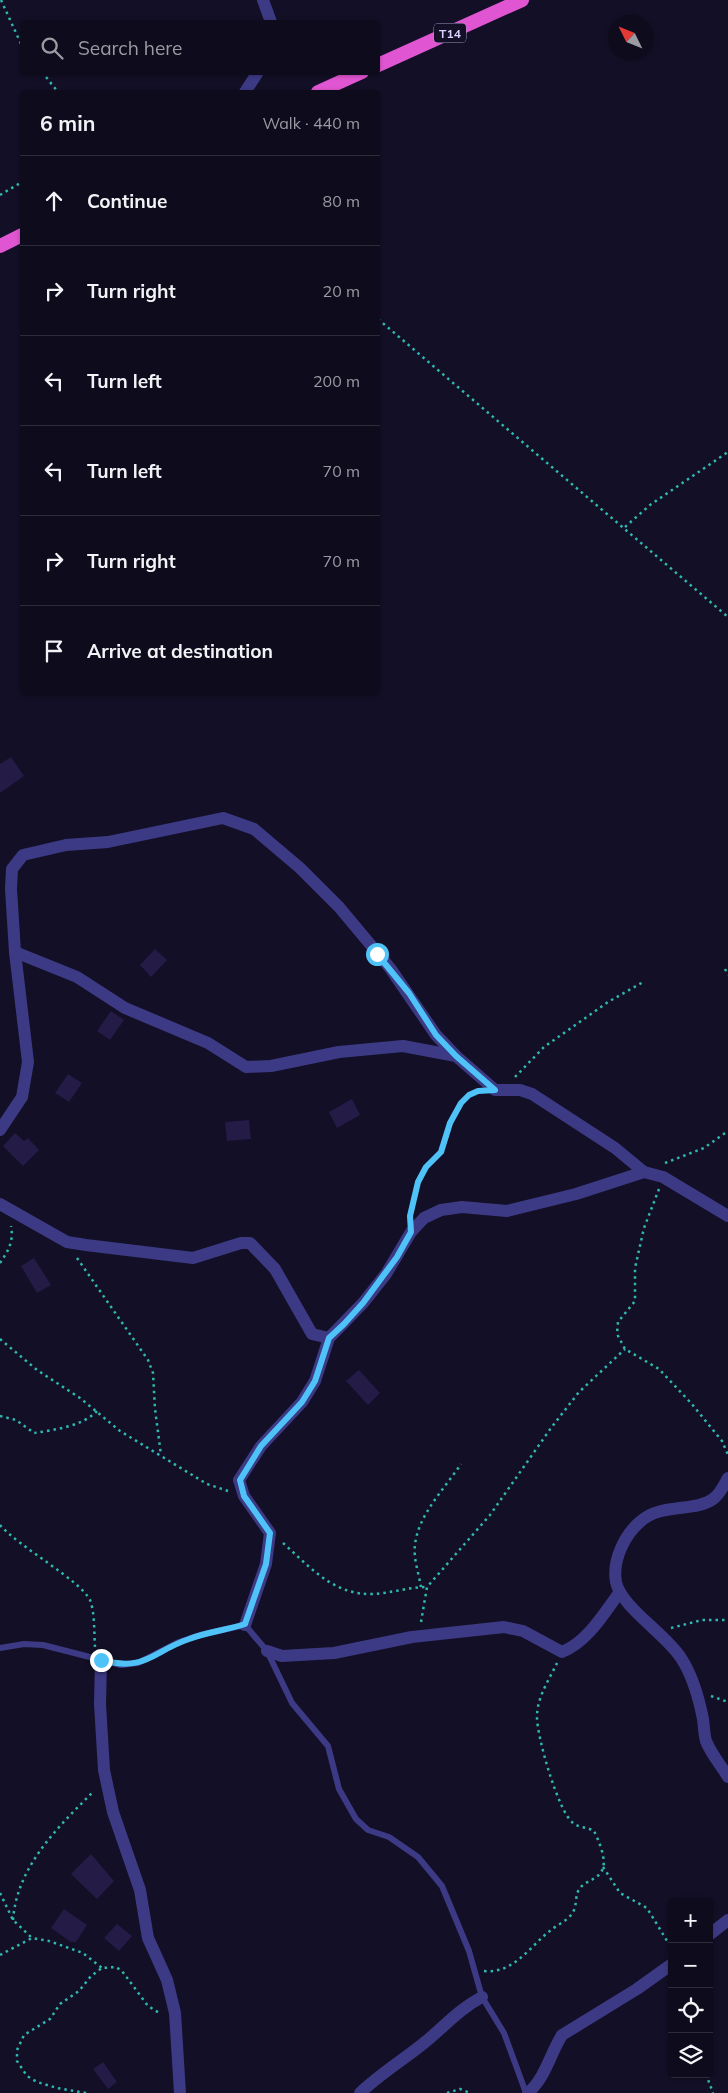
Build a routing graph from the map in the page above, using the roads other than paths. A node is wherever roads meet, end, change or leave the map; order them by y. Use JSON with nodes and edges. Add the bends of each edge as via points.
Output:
{"nodes":[{"id":1,"x":263,"y":0,"type":"edge"},
{"id":2,"x":522,"y":0,"type":"edge"},
{"id":3,"x":271,"y":20,"type":"edge"},
{"id":4,"x":380,"y":64,"type":"edge"},
{"id":5,"x":256,"y":75,"type":"edge"},
{"id":6,"x":355,"y":75,"type":"edge"},
{"id":7,"x":247,"y":90,"type":"edge"},
{"id":8,"x":322,"y":90,"type":"edge"},
{"id":9,"x":20,"y":236,"type":"edge"},
{"id":10,"x":0,"y":246,"type":"edge"},
{"id":11,"x":15,"y":952,"type":"junction"},
{"id":12,"x":456,"y":1056,"type":"junction"},
{"id":13,"x":0,"y":1130,"type":"edge"},
{"id":14,"x":647,"y":1172,"type":"junction"},
{"id":15,"x":2,"y":1205,"type":"edge"},
{"id":16,"x":728,"y":1216,"type":"edge"},
{"id":17,"x":329,"y":1338,"type":"junction"},
{"id":18,"x":728,"y":1478,"type":"edge"},
{"id":19,"x":619,"y":1593,"type":"junction"},
{"id":20,"x":245,"y":1624,"type":"junction"},
{"id":21,"x":0,"y":1648,"type":"edge"},
{"id":22,"x":267,"y":1651,"type":"junction"},
{"id":23,"x":101,"y":1660,"type":"junction"},
{"id":24,"x":728,"y":1777,"type":"edge"},
{"id":25,"x":728,"y":1920,"type":"edge"},
{"id":26,"x":713,"y":1932,"type":"edge"},
{"id":27,"x":668,"y":1967,"type":"edge"},
{"id":28,"x":482,"y":1997,"type":"junction"},
{"id":29,"x":180,"y":2093,"type":"edge"},
{"id":30,"x":360,"y":2093,"type":"edge"},
{"id":31,"x":527,"y":2093,"type":"edge"}],
"edges":[{"from":1,"to":3,"type":"street"},
{"from":2,"to":4,"type":"highway","number":"T14"},
{"from":5,"to":7,"type":"street"},
{"from":6,"to":8,"type":"highway"},
{"from":9,"to":10,"type":"highway"},
{"from":11,"to":12,"type":"street","via":[[77,978],[125,1008],[208,1043],[246,1067],[402,1046]]},
{"from":11,"to":12,"type":"street","via":[[12,869],[23,855],[66,845],[116,841],[223,818],[254,829],[326,893],[390,968],[436,1035]]},
{"from":11,"to":13,"type":"street","via":[[28,1062],[22,1097]]},
{"from":12,"to":14,"type":"street","via":[[499,1089],[532,1094]]},
{"from":14,"to":16,"type":"street"},
{"from":14,"to":17,"type":"street","via":[[507,1212],[462,1207],[442,1210],[424,1218],[411,1232],[386,1274]]},
{"from":15,"to":17,"type":"street","via":[[67,1242],[193,1258],[250,1243],[275,1269],[312,1334]]},
{"from":17,"to":20,"type":"street","via":[[315,1381],[302,1402],[261,1446],[240,1480],[244,1496],[270,1533],[266,1564]]},
{"from":18,"to":19,"type":"street","via":[[714,1499],[706,1503],[658,1512],[642,1520],[622,1547],[616,1567]]},
{"from":19,"to":22,"type":"street","via":[[592,1628],[571,1649],[562,1652],[515,1628],[412,1637],[334,1653],[282,1656]]},
{"from":19,"to":24,"type":"street","via":[[660,1632],[682,1660],[699,1701],[705,1740]]},
{"from":20,"to":22,"type":"lane"},
{"from":20,"to":23,"type":"lane","via":[[179,1642],[138,1663],[121,1665]]},
{"from":21,"to":23,"type":"lane","via":[[43,1645]]},
{"from":22,"to":28,"type":"lane","via":[[292,1703],[328,1746],[339,1789],[356,1819],[368,1830],[389,1837],[418,1857],[442,1886],[476,1970]]},
{"from":23,"to":29,"type":"street","via":[[102,1747],[106,1779],[113,1812],[140,1890],[148,1938],[167,1980],[175,2016]]},
{"from":25,"to":26,"type":"street"},
{"from":27,"to":31,"type":"street","via":[[562,2035],[544,2074]]},
{"from":28,"to":30,"type":"street","via":[[462,2008],[424,2043]]},
{"from":28,"to":31,"type":"lane","via":[[504,2033]]}]}
